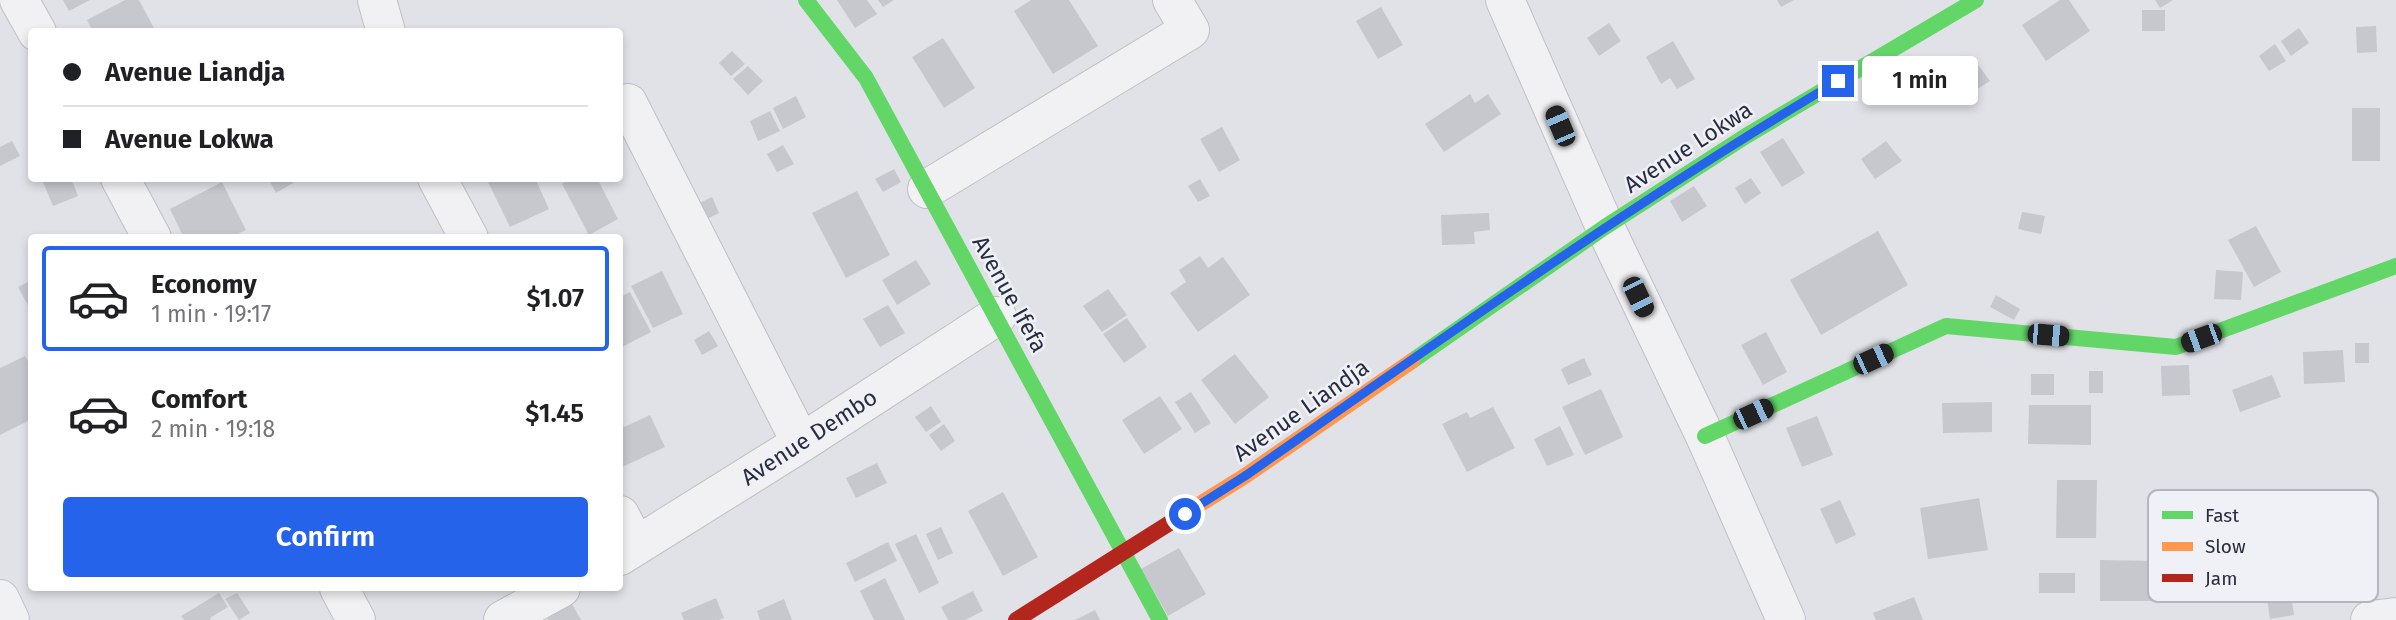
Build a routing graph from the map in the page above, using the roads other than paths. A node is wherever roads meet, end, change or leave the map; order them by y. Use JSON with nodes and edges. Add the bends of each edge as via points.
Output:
{"nodes":[{"id":1,"x":19,"y":0,"type":"edge"},
{"id":2,"x":377,"y":0,"type":"edge"},
{"id":3,"x":806,"y":0,"type":"edge"},
{"id":4,"x":1172,"y":0,"type":"edge"},
{"id":5,"x":1505,"y":0,"type":"edge"},
{"id":6,"x":1976,"y":0,"type":"edge"},
{"id":7,"x":35,"y":28,"type":"edge"},
{"id":8,"x":385,"y":28,"type":"edge"},
{"id":9,"x":628,"y":103,"type":"dead end"},
{"id":10,"x":122,"y":182,"type":"edge"},
{"id":11,"x":439,"y":182,"type":"edge"},
{"id":12,"x":927,"y":189,"type":"junction"},
{"id":13,"x":1605,"y":227,"type":"junction"},
{"id":14,"x":150,"y":234,"type":"edge"},
{"id":15,"x":467,"y":234,"type":"edge"},
{"id":16,"x":2396,"y":267,"type":"edge"},
{"id":17,"x":997,"y":316,"type":"junction"},
{"id":18,"x":1705,"y":436,"type":"junction"},
{"id":19,"x":801,"y":443,"type":"junction"},
{"id":20,"x":625,"y":539,"type":"edge"},
{"id":21,"x":1125,"y":553,"type":"junction"},
{"id":22,"x":341,"y":591,"type":"edge"},
{"id":23,"x":556,"y":591,"type":"edge"},
{"id":24,"x":0,"y":599,"type":"edge"},
{"id":25,"x":2396,"y":617,"type":"edge"},
{"id":26,"x":10,"y":620,"type":"edge"},
{"id":27,"x":356,"y":620,"type":"edge"},
{"id":28,"x":503,"y":620,"type":"edge"},
{"id":29,"x":1016,"y":620,"type":"edge"},
{"id":30,"x":1160,"y":620,"type":"edge"},
{"id":31,"x":1786,"y":620,"type":"edge"},
{"id":32,"x":2371,"y":620,"type":"edge"}],
"edges":[{"from":1,"to":7,"type":"street"},
{"from":2,"to":8,"type":"street"},
{"from":3,"to":12,"type":"street","name":"Avenue Ifefa","via":[[866,78]]},
{"from":4,"to":12,"type":"street","via":[[1189,30]]},
{"from":5,"to":13,"type":"street"},
{"from":6,"to":13,"type":"street","name":"Avenue Lokwa","via":[[1746,136]]},
{"from":9,"to":19,"type":"street"},
{"from":10,"to":14,"type":"street"},
{"from":11,"to":15,"type":"street"},
{"from":12,"to":17,"type":"street","name":"Avenue Ifefa"},
{"from":13,"to":18,"type":"street"},
{"from":13,"to":21,"type":"street","name":"Avenue Liandja","via":[[1245,476]]},
{"from":16,"to":18,"type":"street","via":[[2176,347],[1945,326]]},
{"from":17,"to":19,"type":"street","name":"Avenue Dembo"},
{"from":17,"to":21,"type":"street","name":"Avenue Ifefa"},
{"from":18,"to":31,"type":"street"},
{"from":19,"to":20,"type":"street","name":"Avenue Dembo"},
{"from":21,"to":29,"type":"street","name":"Avenue Liandja"},
{"from":21,"to":30,"type":"street","name":"Avenue Ifefa"},
{"from":22,"to":27,"type":"street"},
{"from":23,"to":28,"type":"street"},
{"from":24,"to":26,"type":"street"},
{"from":25,"to":32,"type":"street"}]}
